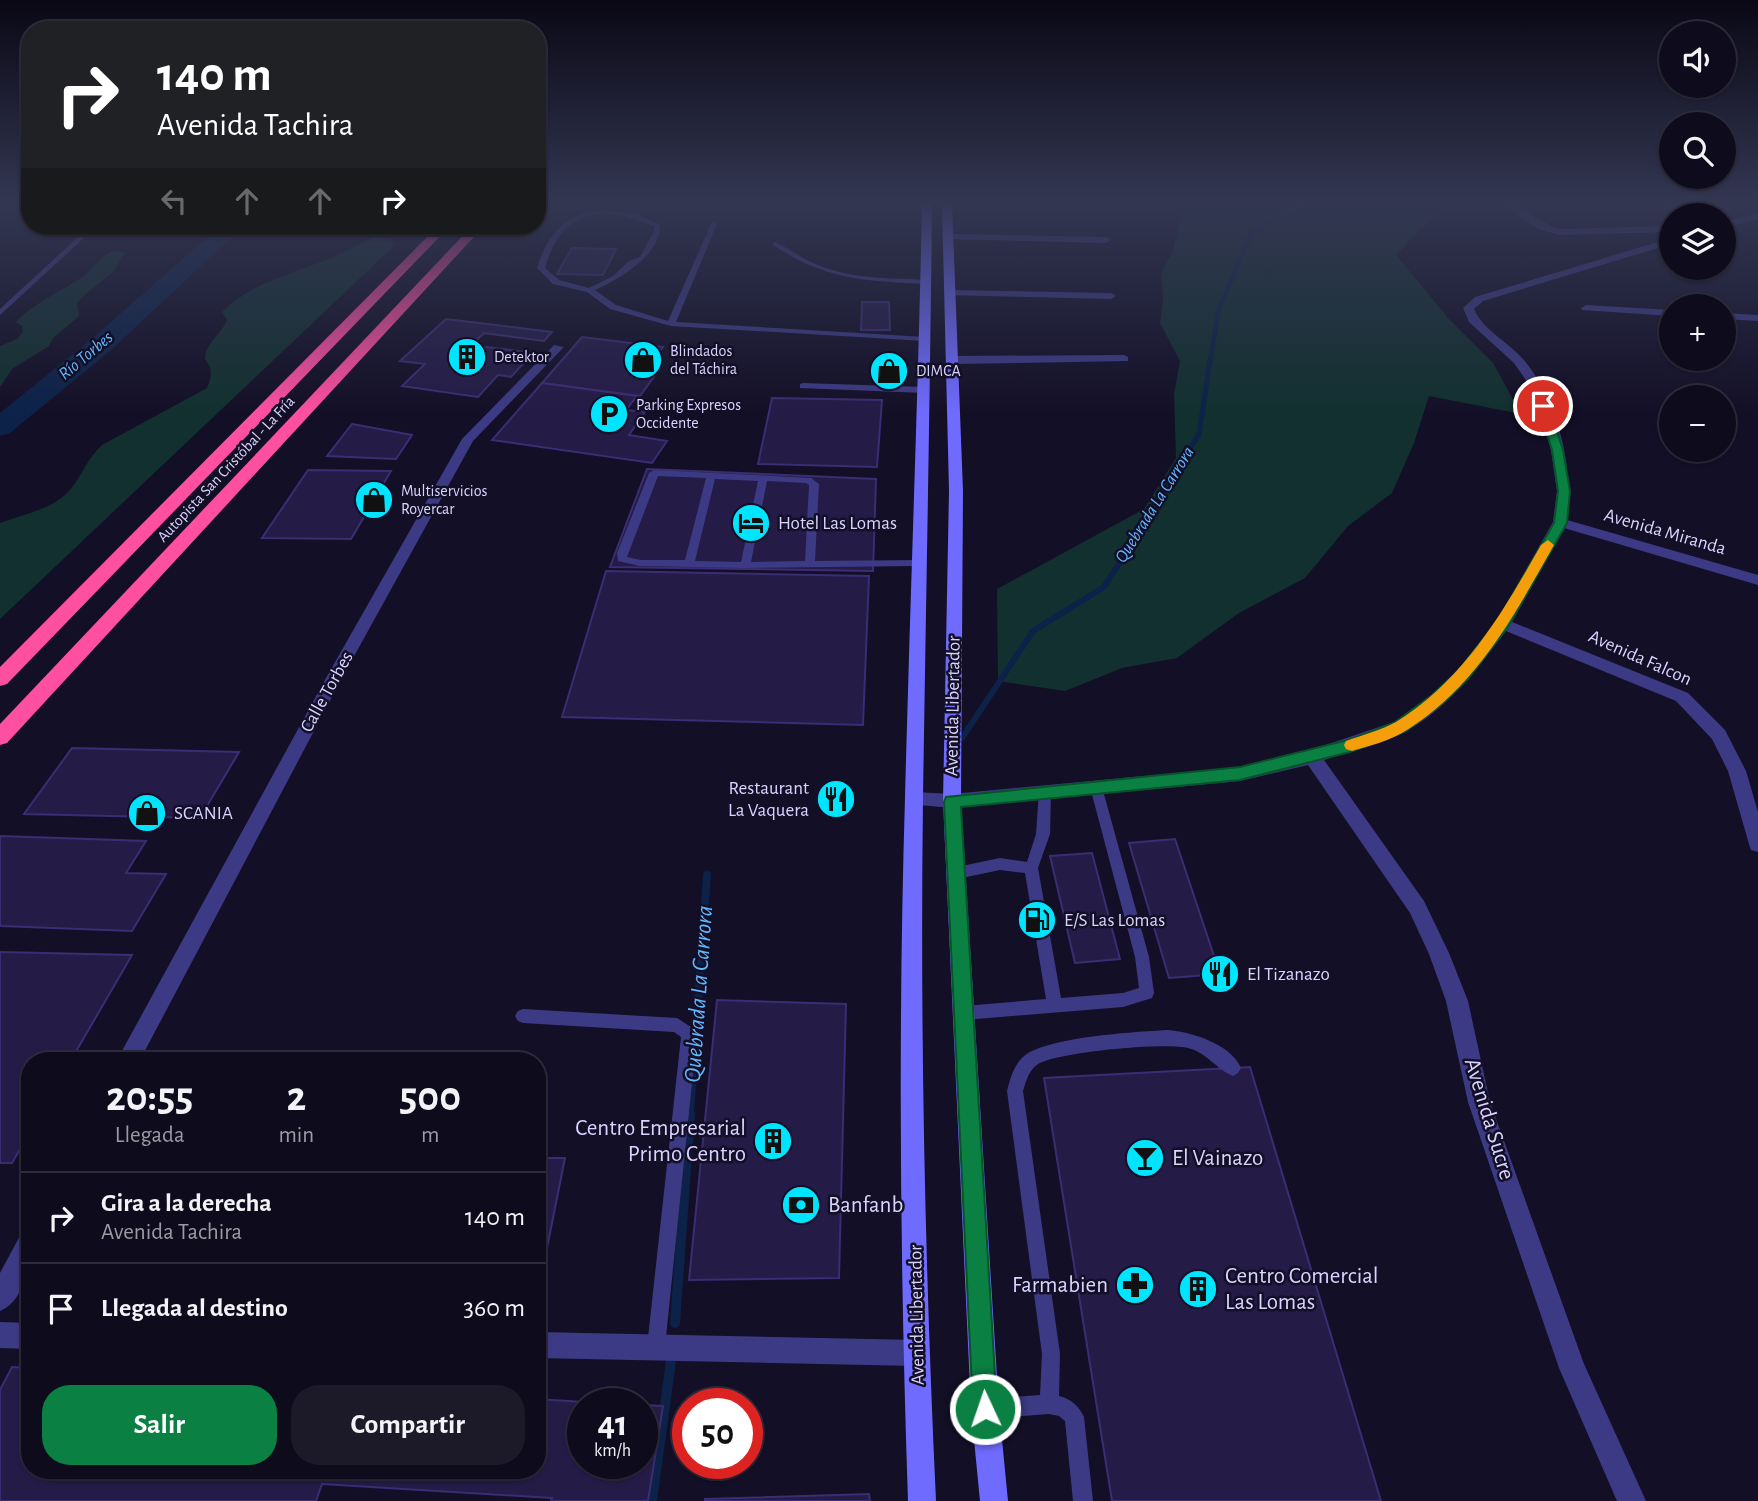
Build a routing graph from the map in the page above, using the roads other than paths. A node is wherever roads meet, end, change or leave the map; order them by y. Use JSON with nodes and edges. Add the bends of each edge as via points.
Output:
{"nodes":[{"id":1,"x":42,"y":274,"type":"edge"},
{"id":2,"x":397,"y":274,"type":"edge"},
{"id":3,"x":435,"y":274,"type":"edge"},
{"id":4,"x":547,"y":274,"type":"edge"},
{"id":5,"x":621,"y":274,"type":"edge"},
{"id":6,"x":692,"y":274,"type":"edge"},
{"id":7,"x":840,"y":274,"type":"edge"},
{"id":8,"x":926,"y":274,"type":"edge"},
{"id":9,"x":949,"y":274,"type":"edge"},
{"id":10,"x":1562,"y":274,"type":"edge"},
{"id":11,"x":926,"y":282,"type":"junction"},
{"id":12,"x":590,"y":290,"type":"junction"},
{"id":13,"x":950,"y":293,"type":"junction"},
{"id":14,"x":1111,"y":296,"type":"dead end"},
{"id":15,"x":1586,"y":308,"type":"dead end"},
{"id":16,"x":1659,"y":312,"type":"edge"},
{"id":17,"x":0,"y":313,"type":"edge"},
{"id":18,"x":1736,"y":317,"type":"edge"},
{"id":19,"x":1758,"y":318,"type":"edge"},
{"id":20,"x":671,"y":324,"type":"junction"},
{"id":21,"x":925,"y":339,"type":"junction"},
{"id":22,"x":558,"y":346,"type":"dead end"},
{"id":23,"x":1124,"y":359,"type":"dead end"},
{"id":24,"x":952,"y":360,"type":"junction"},
{"id":25,"x":803,"y":386,"type":"dead end"},
{"id":26,"x":924,"y":390,"type":"junction"},
{"id":27,"x":711,"y":476,"type":"junction"},
{"id":28,"x":763,"y":478,"type":"junction"},
{"id":29,"x":1560,"y":523,"type":"junction"},
{"id":30,"x":920,"y":562,"type":"junction"},
{"id":31,"x":689,"y":564,"type":"junction"},
{"id":32,"x":810,"y":564,"type":"junction"},
{"id":33,"x":745,"y":565,"type":"junction"},
{"id":34,"x":1758,"y":580,"type":"edge"},
{"id":35,"x":1503,"y":624,"type":"junction"},
{"id":36,"x":0,"y":679,"type":"edge"},
{"id":37,"x":0,"y":737,"type":"edge"},
{"id":38,"x":1312,"y":757,"type":"junction"},
{"id":39,"x":1096,"y":787,"type":"junction"},
{"id":40,"x":1045,"y":791,"type":"junction"},
{"id":41,"x":914,"y":799,"type":"junction"},
{"id":42,"x":952,"y":802,"type":"junction"},
{"id":43,"x":1758,"y":844,"type":"edge"},
{"id":44,"x":1031,"y":869,"type":"junction"},
{"id":45,"x":957,"y":873,"type":"junction"},
{"id":46,"x":1055,"y":1006,"type":"junction"},
{"id":47,"x":964,"y":1013,"type":"junction"},
{"id":48,"x":523,"y":1016,"type":"dead end"},
{"id":49,"x":132,"y":1052,"type":"edge"},
{"id":50,"x":1233,"y":1068,"type":"dead end"},
{"id":51,"x":21,"y":1259,"type":"edge"},
{"id":52,"x":0,"y":1298,"type":"edge"},
{"id":53,"x":0,"y":1335,"type":"edge"},
{"id":54,"x":21,"y":1336,"type":"edge"},
{"id":55,"x":546,"y":1345,"type":"edge"},
{"id":56,"x":656,"y":1347,"type":"junction"},
{"id":57,"x":916,"y":1353,"type":"junction"},
{"id":58,"x":1049,"y":1404,"type":"junction"},
{"id":59,"x":985,"y":1409,"type":"junction"},
{"id":60,"x":922,"y":1501,"type":"edge"},
{"id":61,"x":994,"y":1501,"type":"edge"},
{"id":62,"x":1083,"y":1501,"type":"edge"},
{"id":63,"x":1632,"y":1501,"type":"edge"}],
"edges":[{"from":1,"to":17,"type":"lane"},
{"from":2,"to":36,"type":"highway","name":"Autopista San Cristóbal - La Fría"},
{"from":3,"to":37,"type":"highway","name":"Autopista San Cristóbal - La Fría"},
{"from":4,"to":12,"type":"lane","via":[[556,282]]},
{"from":5,"to":12,"type":"lane"},
{"from":6,"to":20,"type":"lane"},
{"from":7,"to":11,"type":"lane"},
{"from":8,"to":11,"type":"main road","name":"Avenida Libertador"},
{"from":9,"to":13,"type":"main road","name":"Avenida Libertador"},
{"from":10,"to":29,"type":"street","via":[[1479,299],[1468,308],[1473,320],[1518,361],[1538,389],[1558,450],[1564,491]]},
{"from":11,"to":21,"type":"main road","name":"Avenida Libertador"},
{"from":12,"to":20,"type":"lane","via":[[613,307]]},
{"from":13,"to":14,"type":"street"},
{"from":13,"to":24,"type":"main road","name":"Avenida Libertador"},
{"from":15,"to":16,"type":"street"},
{"from":18,"to":19,"type":"street"},
{"from":20,"to":21,"type":"lane"},
{"from":21,"to":26,"type":"main road","name":"Avenida Libertador"},
{"from":22,"to":49,"type":"street","name":"Calle Torbes","via":[[468,439]]},
{"from":23,"to":24,"type":"street"},
{"from":24,"to":42,"type":"main road","name":"Avenida Libertador","via":[[956,491]]},
{"from":25,"to":26,"type":"lane"},
{"from":26,"to":30,"type":"main road","name":"Avenida Libertador"},
{"from":27,"to":28,"type":"lane"},
{"from":27,"to":31,"type":"lane"},
{"from":27,"to":31,"type":"lane","via":[[654,473],[622,553],[628,562]]},
{"from":28,"to":32,"type":"lane","via":[[814,484]]},
{"from":28,"to":33,"type":"lane"},
{"from":29,"to":34,"type":"street","name":"Avenida Miranda"},
{"from":29,"to":35,"type":"street"},
{"from":30,"to":32,"type":"lane"},
{"from":30,"to":41,"type":"main road","name":"Avenida Libertador"},
{"from":31,"to":33,"type":"lane"},
{"from":32,"to":33,"type":"lane"},
{"from":35,"to":38,"type":"street","via":[[1463,675],[1400,727]]},
{"from":35,"to":43,"type":"street","name":"Avenida Falcon","via":[[1682,697],[1719,735],[1737,771]]},
{"from":38,"to":39,"type":"street","via":[[1240,774]]},
{"from":38,"to":63,"type":"street","name":"Avenida Sucre","via":[[1417,907],[1439,953],[1457,1001],[1479,1102],[1572,1368]]},
{"from":39,"to":40,"type":"street"},
{"from":39,"to":46,"type":"lane","via":[[1142,957],[1147,993],[1123,1000]]},
{"from":40,"to":42,"type":"street"},
{"from":40,"to":44,"type":"lane","via":[[1043,834]]},
{"from":41,"to":42,"type":"street"},
{"from":41,"to":57,"type":"main road","name":"Avenida Libertador"},
{"from":42,"to":45,"type":"main road","name":"Avenida Libertador"},
{"from":44,"to":45,"type":"lane","via":[[1000,864]]},
{"from":44,"to":46,"type":"lane"},
{"from":45,"to":47,"type":"main road","name":"Avenida Libertador"},
{"from":46,"to":47,"type":"lane"},
{"from":47,"to":59,"type":"main road","name":"Avenida Libertador"},
{"from":48,"to":56,"type":"lane","via":[[677,1025],[689,1034]]},
{"from":50,"to":58,"type":"lane","via":[[1215,1050],[1175,1037],[1060,1049],[1035,1056],[1021,1070],[1015,1091],[1051,1354]]},
{"from":51,"to":52,"type":"street"},
{"from":53,"to":54,"type":"street"},
{"from":55,"to":56,"type":"street"},
{"from":56,"to":57,"type":"street"},
{"from":57,"to":60,"type":"main road","name":"Avenida Libertador"},
{"from":58,"to":59,"type":"lane"},
{"from":58,"to":62,"type":"lane","via":[[1064,1407],[1074,1417]]},
{"from":59,"to":61,"type":"main road","name":"Avenida Libertador"}]}
